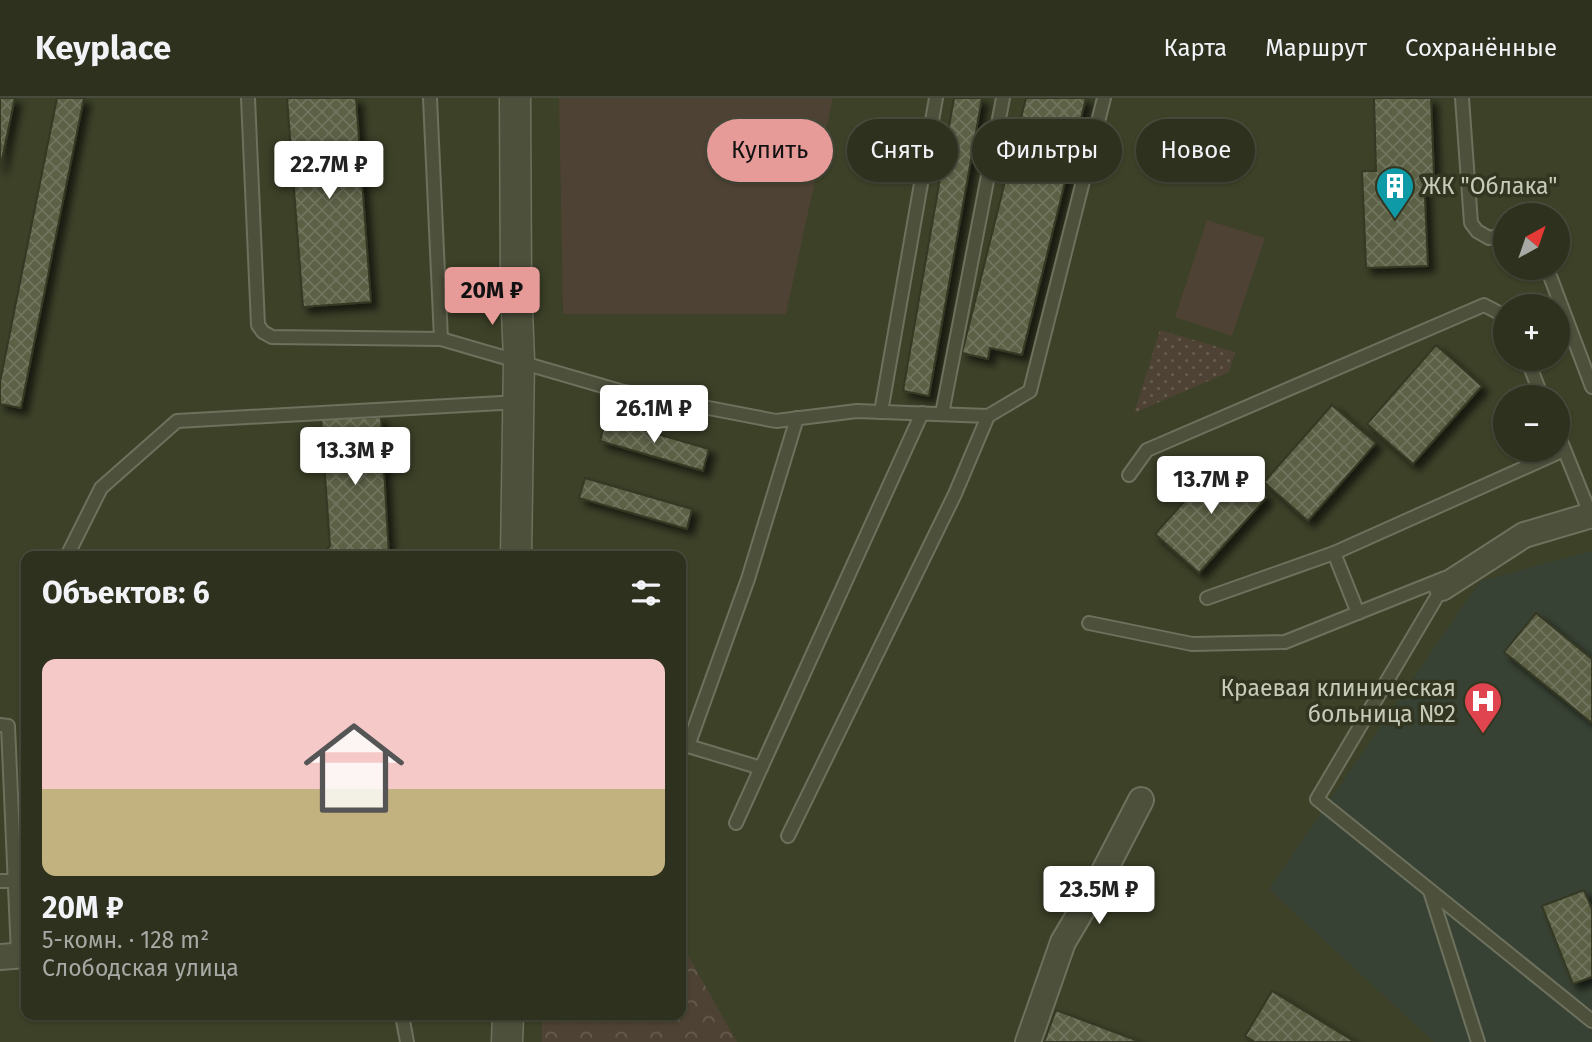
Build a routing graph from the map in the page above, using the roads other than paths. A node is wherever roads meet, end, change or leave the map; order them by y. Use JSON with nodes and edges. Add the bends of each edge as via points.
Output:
{"nodes":[{"id":1,"x":248,"y":98,"type":"edge"},
{"id":2,"x":430,"y":98,"type":"edge"},
{"id":3,"x":515,"y":98,"type":"edge"},
{"id":4,"x":936,"y":98,"type":"edge"},
{"id":5,"x":1003,"y":98,"type":"edge"},
{"id":6,"x":1104,"y":98,"type":"edge"},
{"id":7,"x":1462,"y":98,"type":"edge"},
{"id":8,"x":1493,"y":237,"type":"edge"},
{"id":9,"x":1552,"y":280,"type":"edge"},
{"id":10,"x":1493,"y":310,"type":"edge"},
{"id":11,"x":442,"y":339,"type":"junction"},
{"id":12,"x":519,"y":360,"type":"junction"},
{"id":13,"x":1592,"y":387,"type":"edge"},
{"id":14,"x":519,"y":402,"type":"junction"},
{"id":15,"x":881,"y":412,"type":"junction"},
{"id":16,"x":922,"y":413,"type":"junction"},
{"id":17,"x":942,"y":414,"type":"junction"},
{"id":18,"x":988,"y":416,"type":"junction"},
{"id":19,"x":797,"y":418,"type":"junction"},
{"id":20,"x":1537,"y":462,"type":"edge"},
{"id":21,"x":1569,"y":462,"type":"edge"},
{"id":22,"x":1129,"y":475,"type":"dead end"},
{"id":23,"x":1592,"y":515,"type":"edge"},
{"id":24,"x":70,"y":551,"type":"edge"},
{"id":25,"x":516,"y":551,"type":"edge"},
{"id":26,"x":1334,"y":553,"type":"junction"},
{"id":27,"x":1481,"y":563,"type":"junction"},
{"id":28,"x":1442,"y":588,"type":"joint"},
{"id":29,"x":1206,"y":598,"type":"dead end"},
{"id":30,"x":1358,"y":613,"type":"junction"},
{"id":31,"x":1089,"y":623,"type":"dead end"},
{"id":32,"x":0,"y":725,"type":"edge"},
{"id":33,"x":761,"y":768,"type":"junction"},
{"id":34,"x":1141,"y":800,"type":"dead end"},
{"id":35,"x":736,"y":823,"type":"dead end"},
{"id":36,"x":788,"y":836,"type":"dead end"},
{"id":37,"x":0,"y":881,"type":"edge"},
{"id":38,"x":17,"y":881,"type":"junction"},
{"id":39,"x":1430,"y":891,"type":"junction"},
{"id":40,"x":15,"y":955,"type":"edge"},
{"id":41,"x":403,"y":1020,"type":"edge"},
{"id":42,"x":508,"y":1020,"type":"edge"},
{"id":43,"x":1592,"y":1021,"type":"edge"},
{"id":44,"x":407,"y":1042,"type":"edge"},
{"id":45,"x":507,"y":1042,"type":"edge"},
{"id":46,"x":1028,"y":1042,"type":"edge"},
{"id":47,"x":1478,"y":1042,"type":"edge"}],
"edges":[{"from":1,"to":11,"type":"lane","via":[[258,325],[263,332],[272,337]]},
{"from":2,"to":11,"type":"lane"},
{"from":3,"to":12,"type":"street"},
{"from":4,"to":15,"type":"lane"},
{"from":5,"to":17,"type":"lane"},
{"from":6,"to":18,"type":"lane","via":[[1030,391]]},
{"from":7,"to":8,"type":"lane","via":[[1471,223],[1477,231]]},
{"from":9,"to":13,"type":"lane"},
{"from":10,"to":22,"type":"lane","via":[[1484,305],[1147,450]]},
{"from":11,"to":12,"type":"lane"},
{"from":12,"to":14,"type":"street"},
{"from":12,"to":19,"type":"lane","via":[[620,391],[776,421]]},
{"from":14,"to":24,"type":"lane","via":[[177,421],[102,488]]},
{"from":14,"to":25,"type":"street"},
{"from":15,"to":16,"type":"lane"},
{"from":15,"to":19,"type":"lane"},
{"from":16,"to":17,"type":"lane"},
{"from":16,"to":33,"type":"lane"},
{"from":17,"to":18,"type":"lane"},
{"from":18,"to":36,"type":"lane","via":[[955,494]]},
{"from":19,"to":33,"type":"lane","via":[[748,579],[688,746]]},
{"from":20,"to":26,"type":"lane"},
{"from":21,"to":23,"type":"lane"},
{"from":23,"to":27,"type":"street","via":[[1524,535]]},
{"from":26,"to":29,"type":"lane"},
{"from":26,"to":30,"type":"lane"},
{"from":27,"to":28,"type":"street"},
{"from":27,"to":30,"type":"lane"},
{"from":28,"to":39,"type":"lane","via":[[1317,799]]},
{"from":30,"to":31,"type":"lane","via":[[1285,642],[1192,644]]},
{"from":32,"to":38,"type":"lane","via":[[8,726]]},
{"from":33,"to":35,"type":"lane"},
{"from":34,"to":46,"type":"street","via":[[1063,942]]},
{"from":37,"to":38,"type":"lane"},
{"from":38,"to":40,"type":"lane"},
{"from":39,"to":43,"type":"lane"},
{"from":39,"to":47,"type":"lane"},
{"from":41,"to":44,"type":"lane"},
{"from":42,"to":45,"type":"street"}]}
